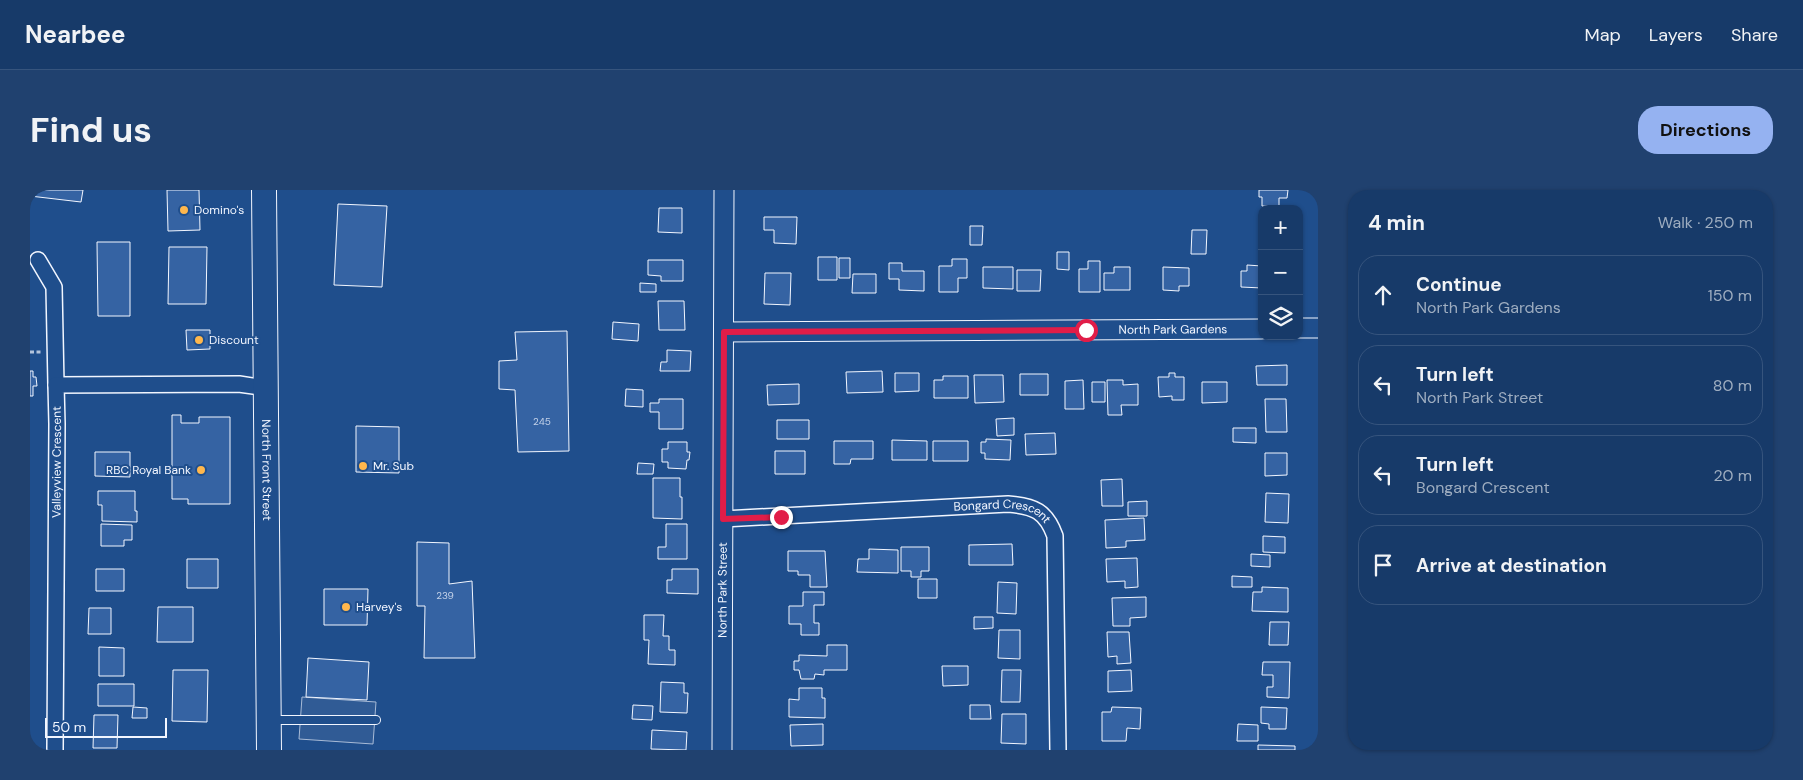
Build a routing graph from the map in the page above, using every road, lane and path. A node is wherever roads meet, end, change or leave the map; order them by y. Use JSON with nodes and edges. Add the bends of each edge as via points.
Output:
{"nodes":[{"id":1,"x":264,"y":190,"type":"edge"},
{"id":2,"x":724,"y":190,"type":"edge"},
{"id":3,"x":38,"y":260,"type":"dead end"},
{"id":4,"x":1303,"y":328,"type":"edge"},
{"id":5,"x":1318,"y":328,"type":"edge"},
{"id":6,"x":1258,"y":329,"type":"edge"},
{"id":7,"x":724,"y":332,"type":"junction"},
{"id":8,"x":56,"y":384,"type":"junction"},
{"id":9,"x":266,"y":388,"type":"junction"},
{"id":10,"x":723,"y":519,"type":"junction"},
{"id":11,"x":269,"y":720,"type":"junction"},
{"id":12,"x":376,"y":720,"type":"dead end"},
{"id":13,"x":55,"y":750,"type":"edge"},
{"id":14,"x":269,"y":750,"type":"edge"},
{"id":15,"x":722,"y":750,"type":"edge"},
{"id":16,"x":1058,"y":750,"type":"edge"}],
"edges":[{"from":1,"to":9,"type":"main road","name":"North Front Street"},
{"from":2,"to":7,"type":"street","name":"North Park Street"},
{"from":3,"to":8,"type":"street","name":"Valleyview Crescent","via":[[54,287]]},
{"from":4,"to":5,"type":"street"},
{"from":6,"to":7,"type":"street","name":"North Park Gardens"},
{"from":7,"to":10,"type":"street","name":"North Park Street"},
{"from":8,"to":9,"type":"street","via":[[238,384]]},
{"from":8,"to":13,"type":"street","name":"Valleyview Crescent"},
{"from":9,"to":11,"type":"main road","name":"North Front Street"},
{"from":10,"to":15,"type":"street","name":"North Park Street"},
{"from":10,"to":16,"type":"street","name":"Bongard Crescent","via":[[1008,504],[1038,511],[1050,522],[1055,536]]},
{"from":11,"to":12,"type":"lane"},
{"from":11,"to":14,"type":"main road","name":"North Front Street"}]}
